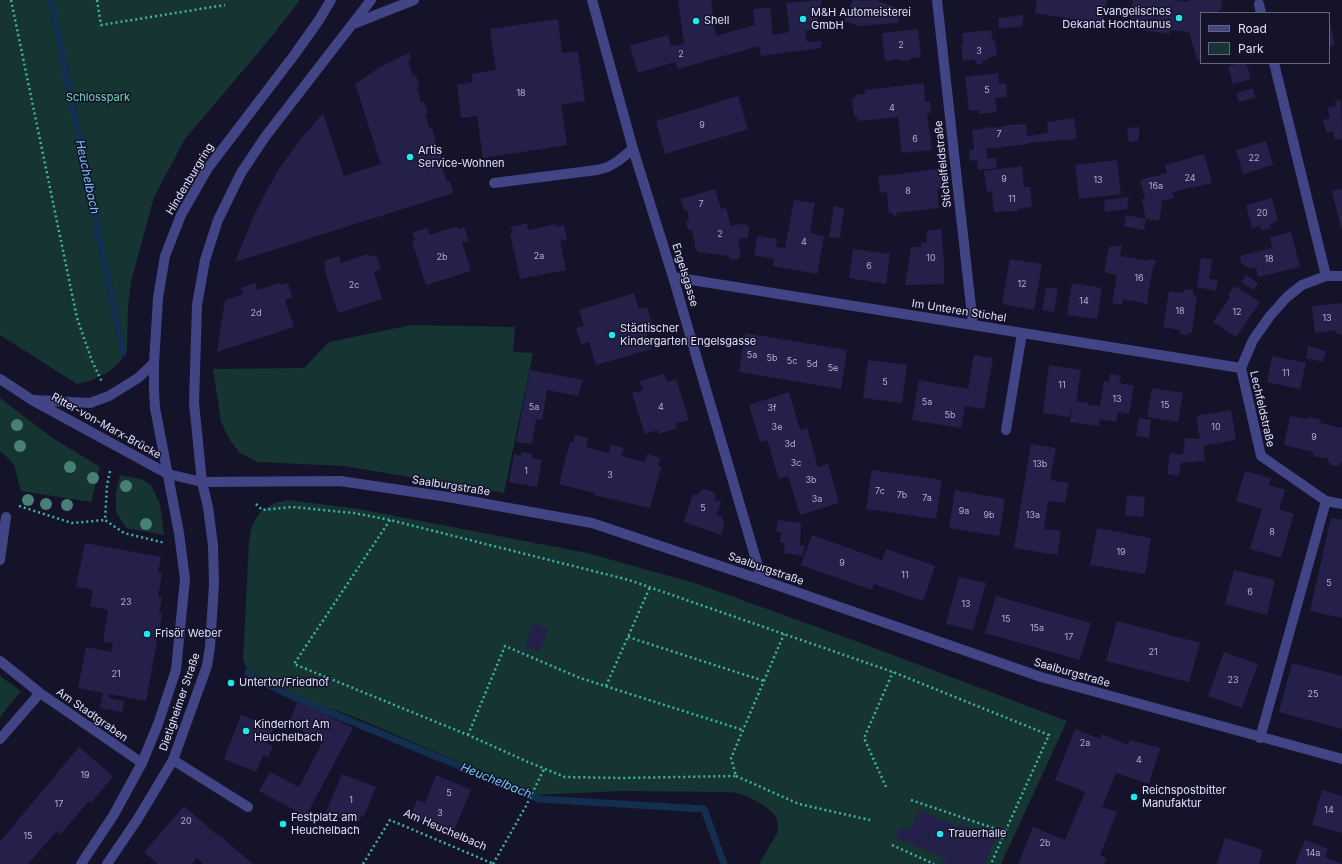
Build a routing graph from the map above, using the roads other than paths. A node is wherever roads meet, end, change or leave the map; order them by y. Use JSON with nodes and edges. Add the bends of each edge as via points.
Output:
{"nodes":[{"id":1,"x":331,"y":0,"type":"edge"},
{"id":2,"x":371,"y":0,"type":"edge"},
{"id":3,"x":414,"y":0,"type":"edge"},
{"id":4,"x":592,"y":0,"type":"edge"},
{"id":5,"x":937,"y":0,"type":"edge"},
{"id":6,"x":353,"y":24,"type":"junction"},
{"id":7,"x":1274,"y":64,"type":"edge"},
{"id":8,"x":633,"y":149,"type":"junction"},
{"id":9,"x":494,"y":183,"type":"dead end"},
{"id":10,"x":1326,"y":276,"type":"junction"},
{"id":11,"x":1342,"y":276,"type":"edge"},
{"id":12,"x":674,"y":277,"type":"junction"},
{"id":13,"x":973,"y":325,"type":"junction"},
{"id":14,"x":1022,"y":333,"type":"junction"},
{"id":15,"x":154,"y":362,"type":"junction"},
{"id":16,"x":1241,"y":368,"type":"junction"},
{"id":17,"x":0,"y":379,"type":"edge"},
{"id":18,"x":32,"y":400,"type":"junction"},
{"id":19,"x":1006,"y":430,"type":"dead end"},
{"id":20,"x":168,"y":474,"type":"junction"},
{"id":21,"x":202,"y":482,"type":"junction"},
{"id":22,"x":1326,"y":501,"type":"junction"},
{"id":23,"x":1342,"y":504,"type":"edge"},
{"id":24,"x":6,"y":517,"type":"dead end"},
{"id":25,"x":0,"y":560,"type":"edge"},
{"id":26,"x":762,"y":580,"type":"junction"},
{"id":27,"x":0,"y":661,"type":"edge"},
{"id":28,"x":40,"y":693,"type":"junction"},
{"id":29,"x":1260,"y":738,"type":"junction"},
{"id":30,"x":0,"y":739,"type":"edge"},
{"id":31,"x":1342,"y":759,"type":"edge"},
{"id":32,"x":173,"y":760,"type":"junction"},
{"id":33,"x":142,"y":763,"type":"junction"},
{"id":34,"x":248,"y":807,"type":"dead end"},
{"id":35,"x":81,"y":864,"type":"edge"},
{"id":36,"x":107,"y":864,"type":"edge"}],
"edges":[{"from":1,"to":15,"type":"street","name":"Hindenburgring","via":[[295,54],[208,168],[180,215],[166,256],[158,298]]},
{"from":2,"to":6,"type":"street"},
{"from":3,"to":6,"type":"street"},
{"from":4,"to":8,"type":"street","name":"Engelsgasse"},
{"from":5,"to":13,"type":"street","name":"Stichelfeldstraße"},
{"from":6,"to":21,"type":"street","via":[[265,137],[241,173],[218,220],[205,260],[197,305],[194,403]]},
{"from":7,"to":10,"type":"street"},
{"from":8,"to":9,"type":"street","via":[[608,167],[597,170]]},
{"from":8,"to":12,"type":"street","name":"Engelsgasse"},
{"from":10,"to":11,"type":"street"},
{"from":10,"to":16,"type":"street","name":"Lechfeldstraße","via":[[1302,285],[1287,297],[1254,340]]},
{"from":12,"to":13,"type":"street","name":"Im Unteren Stichel"},
{"from":12,"to":26,"type":"street","name":"Engelsgasse"},
{"from":13,"to":14,"type":"street","name":"Im Unteren Stichel"},
{"from":14,"to":16,"type":"street","name":"Im Unteren Stichel"},
{"from":14,"to":19,"type":"street"},
{"from":15,"to":18,"type":"street","name":"Ritter-von-Marx-Brücke","via":[[138,378],[109,396],[90,403]]},
{"from":15,"to":20,"type":"street","name":"Hindenburgring","via":[[155,408]]},
{"from":16,"to":22,"type":"street","name":"Lechfeldstraße","via":[[1261,456]]},
{"from":17,"to":18,"type":"street","name":"Ritter-von-Marx-Brücke"},
{"from":18,"to":20,"type":"street","name":"Ritter-von-Marx-Brücke"},
{"from":20,"to":21,"type":"street","name":"Saalburgstraße"},
{"from":20,"to":33,"type":"street","name":"Dietigheimer Straße","via":[[185,579],[176,670]]},
{"from":21,"to":26,"type":"street","name":"Saalburgstraße","via":[[340,481],[448,497],[592,523]]},
{"from":21,"to":32,"type":"street","name":"Dietigheimer Straße","via":[[213,545],[214,584],[210,647],[207,666]]},
{"from":22,"to":23,"type":"street"},
{"from":22,"to":29,"type":"street"},
{"from":24,"to":25,"type":"street"},
{"from":26,"to":29,"type":"street","name":"Saalburgstraße","via":[[1041,677]]},
{"from":27,"to":28,"type":"street"},
{"from":28,"to":30,"type":"street","name":"Am Stadtgraben"},
{"from":28,"to":33,"type":"street","name":"Am Stadtgraben"},
{"from":29,"to":31,"type":"street","name":"Saalburgstraße"},
{"from":32,"to":34,"type":"street"},
{"from":32,"to":36,"type":"street","name":"Dietigheimer Straße"},
{"from":33,"to":35,"type":"street","name":"Dietigheimer Straße","via":[[113,816]]}]}
